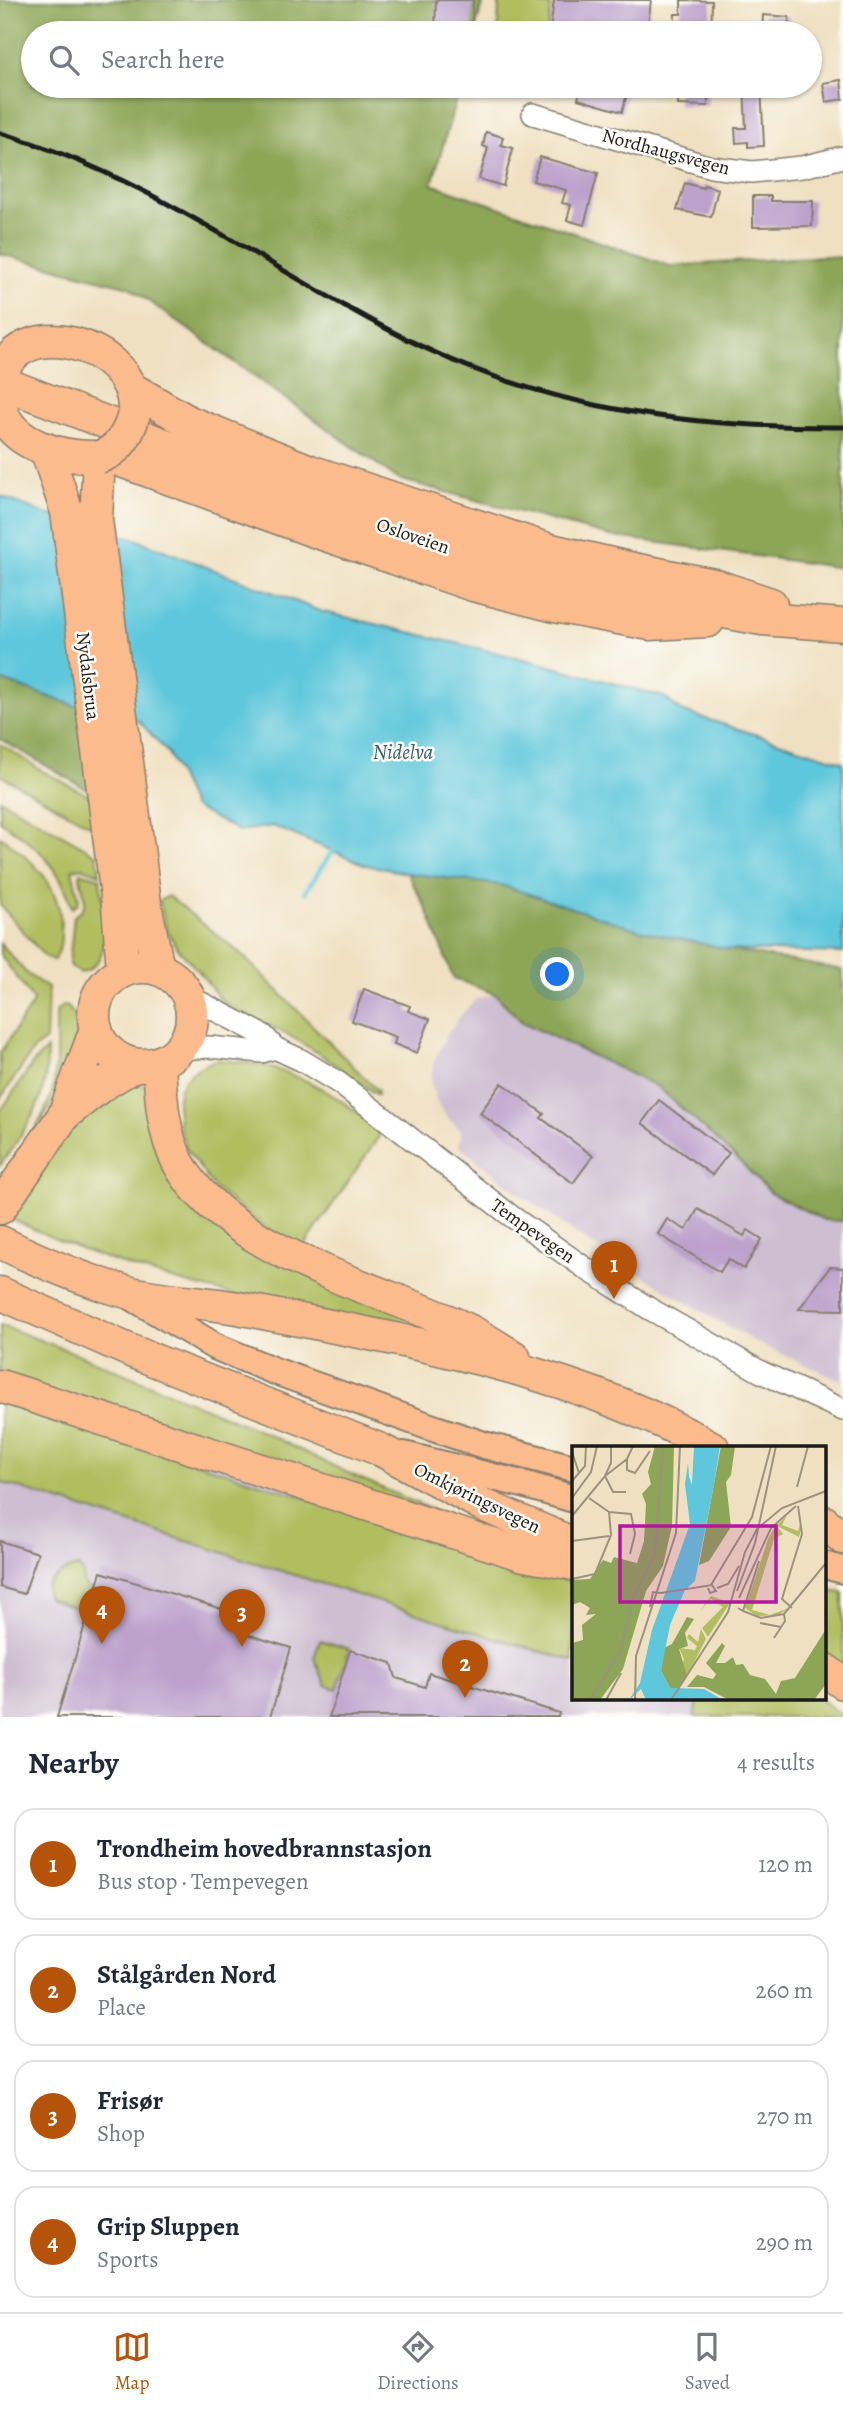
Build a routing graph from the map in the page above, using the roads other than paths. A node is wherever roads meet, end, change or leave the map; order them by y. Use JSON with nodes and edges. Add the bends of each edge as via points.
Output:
{"nodes":[{"id":1,"x":533,"y":114,"type":"dead end"},
{"id":2,"x":843,"y":157,"type":"edge"},
{"id":3,"x":5,"y":364,"type":"edge"},
{"id":4,"x":133,"y":401,"type":"junction"},
{"id":5,"x":3,"y":416,"type":"edge"},
{"id":6,"x":46,"y":449,"type":"junction"},
{"id":7,"x":102,"y":456,"type":"junction"},
{"id":8,"x":762,"y":619,"type":"junction"},
{"id":9,"x":838,"y":624,"type":"edge"},
{"id":10,"x":131,"y":904,"type":"junction"},
{"id":11,"x":158,"y":969,"type":"junction"},
{"id":12,"x":123,"y":971,"type":"junction"},
{"id":13,"x":188,"y":996,"type":"junction"},
{"id":14,"x":96,"y":1028,"type":"junction"},
{"id":15,"x":275,"y":1048,"type":"junction"},
{"id":16,"x":158,"y":1059,"type":"junction"},
{"id":17,"x":64,"y":1115,"type":"junction"},
{"id":18,"x":0,"y":1208,"type":"edge"},
{"id":19,"x":0,"y":1242,"type":"edge"},
{"id":20,"x":124,"y":1291,"type":"junction"},
{"id":21,"x":0,"y":1293,"type":"edge"},
{"id":22,"x":549,"y":1377,"type":"junction"},
{"id":23,"x":0,"y":1387,"type":"edge"},
{"id":24,"x":843,"y":1410,"type":"edge"},
{"id":25,"x":711,"y":1446,"type":"edge"},
{"id":26,"x":382,"y":1450,"type":"junction"},
{"id":27,"x":572,"y":1468,"type":"edge"},
{"id":28,"x":572,"y":1499,"type":"edge"},
{"id":29,"x":826,"y":1524,"type":"edge"},
{"id":30,"x":843,"y":1538,"type":"edge"},
{"id":31,"x":572,"y":1544,"type":"edge"},
{"id":32,"x":572,"y":1564,"type":"edge"},
{"id":33,"x":826,"y":1671,"type":"edge"},
{"id":34,"x":843,"y":1684,"type":"edge"}],
"edges":[{"from":1,"to":2,"type":"street","name":"Nordhaugsvegen","via":[[724,169],[765,171]]},
{"from":3,"to":4,"type":"highway","via":[[43,341],[87,348],[114,362],[124,374]]},
{"from":3,"to":8,"type":"highway","name":"Osloveien","via":[[298,496],[446,548],[572,584]]},
{"from":4,"to":7,"type":"highway","bridge":true,"via":[[127,434]]},
{"from":4,"to":9,"type":"highway","via":[[310,471],[547,549],[714,585]]},
{"from":5,"to":6,"type":"highway","via":[[21,436]]},
{"from":6,"to":7,"type":"highway","via":[[71,456]]},
{"from":6,"to":10,"type":"highway","name":"Nydalsbrua","via":[[67,512]]},
{"from":7,"to":8,"type":"highway","via":[[473,586],[650,624]]},
{"from":7,"to":10,"type":"highway","name":"Nydalsbrua","via":[[96,520]]},
{"from":8,"to":9,"type":"highway","name":"Osloveien"},
{"from":10,"to":11,"type":"highway"},
{"from":10,"to":12,"type":"highway"},
{"from":11,"to":12,"type":"highway"},
{"from":11,"to":13,"type":"highway","via":[[177,981]]},
{"from":12,"to":14,"type":"highway","via":[[99,995]]},
{"from":13,"to":15,"type":"street","name":"Tempevegen","via":[[264,1035]]},
{"from":13,"to":16,"type":"highway","via":[[191,1027]]},
{"from":14,"to":16,"type":"highway","via":[[106,1048],[124,1061]]},
{"from":14,"to":17,"type":"highway"},
{"from":15,"to":16,"type":"street","name":"Tempevegen","via":[[262,1052],[209,1047]]},
{"from":15,"to":24,"type":"street","name":"Tempevegen","via":[[339,1083],[584,1268],[761,1372]]},
{"from":16,"to":17,"type":"highway","via":[[102,1085]]},
{"from":16,"to":22,"type":"highway","via":[[163,1114],[178,1161],[215,1208],[271,1245],[468,1330]]},
{"from":17,"to":18,"type":"highway"},
{"from":19,"to":20,"type":"highway"},
{"from":20,"to":22,"type":"highway","via":[[235,1308]]},
{"from":20,"to":27,"type":"main road","via":[[214,1346],[272,1370],[448,1433]]},
{"from":21,"to":26,"type":"highway","name":"Omkjøringsvegen","via":[[131,1351]]},
{"from":22,"to":25,"type":"highway","via":[[648,1415]]},
{"from":23,"to":32,"type":"highway","via":[[524,1555]]},
{"from":26,"to":28,"type":"main road"},
{"from":26,"to":31,"type":"highway","name":"Omkjøringsvegen","via":[[483,1505]]},
{"from":29,"to":30,"type":"highway"},
{"from":33,"to":34,"type":"highway"}]}
